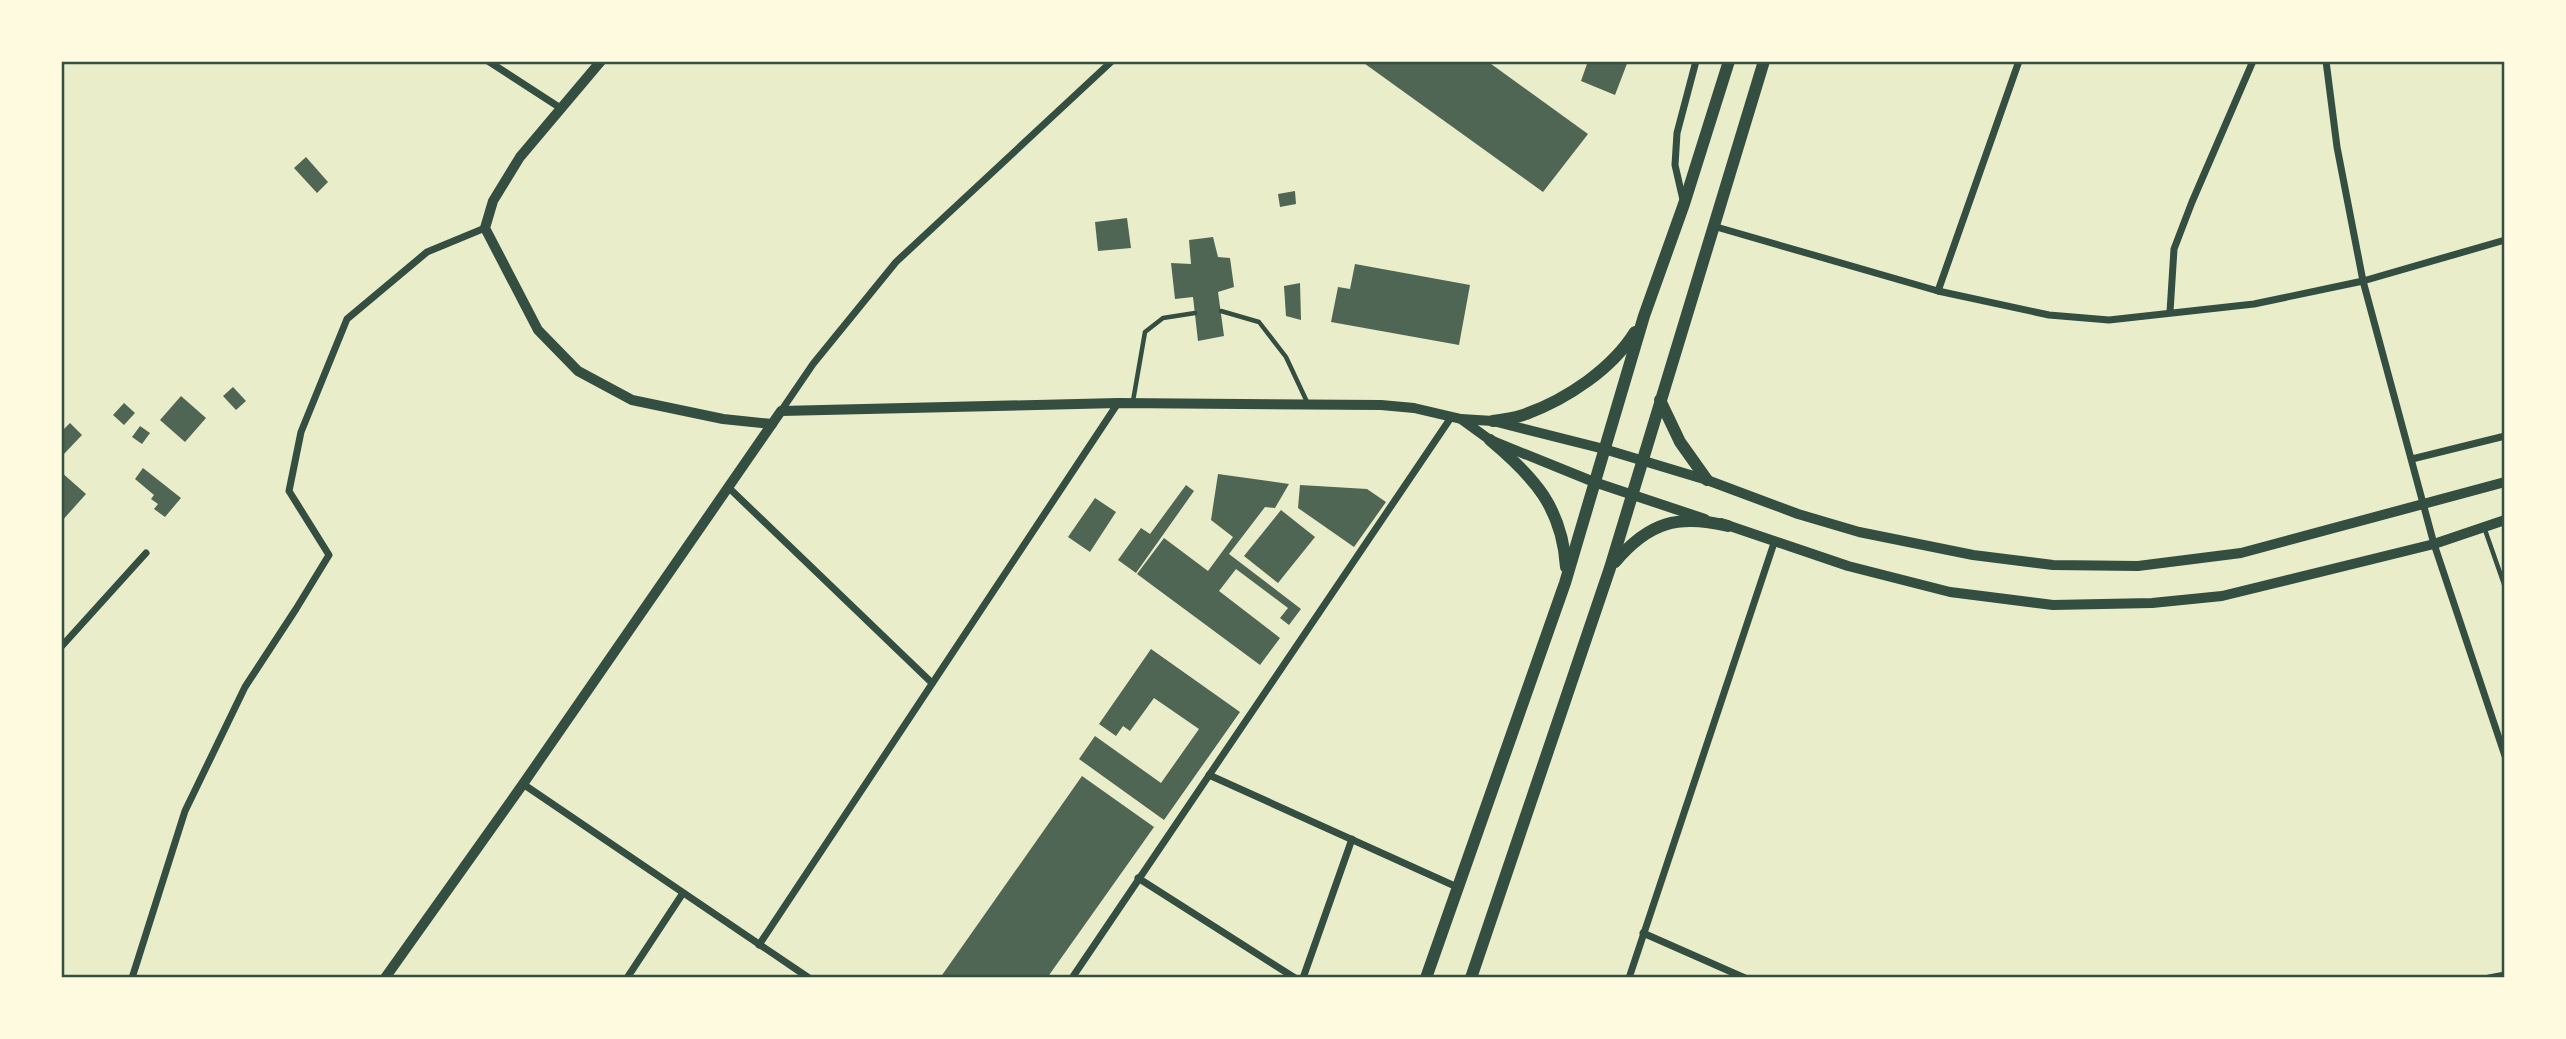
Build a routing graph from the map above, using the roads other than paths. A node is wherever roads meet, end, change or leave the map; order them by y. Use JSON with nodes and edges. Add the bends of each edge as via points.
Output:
{"nodes":[{"id":1,"x":488,"y":61,"type":"edge"},
{"id":2,"x":601,"y":61,"type":"edge"},
{"id":3,"x":1112,"y":61,"type":"edge"},
{"id":4,"x":1696,"y":61,"type":"edge"},
{"id":5,"x":1729,"y":61,"type":"edge"},
{"id":6,"x":1764,"y":61,"type":"edge"},
{"id":7,"x":2019,"y":61,"type":"edge"},
{"id":8,"x":2253,"y":61,"type":"edge"},
{"id":9,"x":2326,"y":61,"type":"edge"},
{"id":10,"x":562,"y":109,"type":"junction"},
{"id":11,"x":1684,"y":204,"type":"junction"},
{"id":12,"x":1713,"y":225,"type":"junction"},
{"id":13,"x":485,"y":228,"type":"junction"},
{"id":14,"x":2505,"y":240,"type":"edge"},
{"id":15,"x":2363,"y":281,"type":"junction"},
{"id":16,"x":1938,"y":291,"type":"junction"},
{"id":17,"x":1221,"y":311,"type":"dead end"},
{"id":18,"x":2170,"y":312,"type":"junction"},
{"id":19,"x":1195,"y":313,"type":"dead end"},
{"id":20,"x":1644,"y":316,"type":"junction"},
{"id":21,"x":1660,"y":400,"type":"junction"},
{"id":22,"x":1118,"y":403,"type":"junction"},
{"id":23,"x":1133,"y":403,"type":"junction"},
{"id":24,"x":1308,"y":405,"type":"junction"},
{"id":25,"x":781,"y":411,"type":"junction"},
{"id":26,"x":1457,"y":417,"type":"junction"},
{"id":27,"x":1493,"y":421,"type":"junction"},
{"id":28,"x":772,"y":424,"type":"junction"},
{"id":29,"x":2505,"y":436,"type":"edge"},
{"id":30,"x":1490,"y":440,"type":"junction"},
{"id":31,"x":1604,"y":449,"type":"junction"},
{"id":32,"x":2412,"y":459,"type":"junction"},
{"id":33,"x":1642,"y":461,"type":"junction"},
{"id":34,"x":1707,"y":480,"type":"junction"},
{"id":35,"x":1594,"y":482,"type":"junction"},
{"id":36,"x":2505,"y":482,"type":"edge"},
{"id":37,"x":728,"y":487,"type":"junction"},
{"id":38,"x":1632,"y":496,"type":"junction"},
{"id":39,"x":2423,"y":502,"type":"junction"},
{"id":40,"x":2505,"y":520,"type":"edge"},
{"id":41,"x":1728,"y":526,"type":"junction"},
{"id":42,"x":2484,"y":526,"type":"junction"},
{"id":43,"x":1775,"y":540,"type":"junction"},
{"id":44,"x":2434,"y":544,"type":"junction"},
{"id":45,"x":146,"y":553,"type":"dead end"},
{"id":46,"x":1610,"y":568,"type":"junction"},
{"id":47,"x":1565,"y":583,"type":"junction"},
{"id":48,"x":2505,"y":587,"type":"edge"},
{"id":49,"x":61,"y":647,"type":"edge"},
{"id":50,"x":932,"y":683,"type":"junction"},
{"id":51,"x":2505,"y":756,"type":"edge"},
{"id":52,"x":1209,"y":775,"type":"junction"},
{"id":53,"x":523,"y":784,"type":"junction"},
{"id":54,"x":1352,"y":839,"type":"junction"},
{"id":55,"x":1138,"y":878,"type":"junction"},
{"id":56,"x":1457,"y":887,"type":"junction"},
{"id":57,"x":683,"y":893,"type":"junction"},
{"id":58,"x":1643,"y":933,"type":"junction"},
{"id":59,"x":759,"y":945,"type":"junction"},
{"id":60,"x":2505,"y":975,"type":"edge"},
{"id":61,"x":132,"y":978,"type":"edge"},
{"id":62,"x":385,"y":978,"type":"edge"},
{"id":63,"x":626,"y":978,"type":"edge"},
{"id":64,"x":809,"y":978,"type":"edge"},
{"id":65,"x":1072,"y":978,"type":"edge"},
{"id":66,"x":1295,"y":978,"type":"edge"},
{"id":67,"x":1303,"y":978,"type":"edge"},
{"id":68,"x":1426,"y":978,"type":"edge"},
{"id":69,"x":1471,"y":978,"type":"edge"},
{"id":70,"x":1629,"y":978,"type":"edge"},
{"id":71,"x":1745,"y":978,"type":"edge"},
{"id":72,"x":2489,"y":978,"type":"edge"}],
"edges":[{"from":1,"to":10,"type":"street"},
{"from":2,"to":10,"type":"street"},
{"from":3,"to":25,"type":"street","via":[[896,262]]},
{"from":4,"to":11,"type":"street","via":[[1676,133],[1675,165]]},
{"from":5,"to":11,"type":"main road"},
{"from":6,"to":12,"type":"main road"},
{"from":7,"to":16,"type":"street"},
{"from":8,"to":18,"type":"street","via":[[2174,249]]},
{"from":9,"to":15,"type":"street"},
{"from":10,"to":13,"type":"street","via":[[520,157],[493,201]]},
{"from":11,"to":20,"type":"main road"},
{"from":12,"to":16,"type":"street"},
{"from":12,"to":21,"type":"main road"},
{"from":13,"to":28,"type":"street","via":[[538,330],[579,371],[632,400]]},
{"from":13,"to":61,"type":"street","via":[[426,252],[346,319],[301,432],[289,491],[329,555],[245,687],[185,811]]},
{"from":14,"to":15,"type":"street"},
{"from":15,"to":18,"type":"street","via":[[2254,304]]},
{"from":15,"to":32,"type":"street"},
{"from":16,"to":18,"type":"street","via":[[2049,315],[2109,320]]},
{"from":17,"to":24,"type":"lane","via":[[1259,322],[1286,357]]},
{"from":19,"to":23,"type":"lane","via":[[1163,318],[1144,332]]},
{"from":20,"to":27,"type":"main road","via":[[1617,356],[1585,382],[1524,415]]},
{"from":20,"to":31,"type":"main road"},
{"from":21,"to":33,"type":"main road"},
{"from":21,"to":34,"type":"main road"},
{"from":22,"to":23,"type":"street"},
{"from":22,"to":25,"type":"street"},
{"from":22,"to":50,"type":"street"},
{"from":23,"to":24,"type":"street"},
{"from":24,"to":26,"type":"street","via":[[1381,405]]},
{"from":25,"to":28,"type":"street"},
{"from":26,"to":27,"type":"street"},
{"from":26,"to":30,"type":"street"},
{"from":26,"to":52,"type":"street"},
{"from":27,"to":31,"type":"street"},
{"from":28,"to":37,"type":"street"},
{"from":29,"to":32,"type":"street"},
{"from":30,"to":35,"type":"street"},
{"from":30,"to":47,"type":"main road","via":[[1550,503],[1565,546]]},
{"from":31,"to":33,"type":"street"},
{"from":31,"to":35,"type":"main road"},
{"from":32,"to":39,"type":"street"},
{"from":33,"to":34,"type":"street"},
{"from":33,"to":38,"type":"main road"},
{"from":34,"to":39,"type":"street","via":[[1859,532],[1973,555],[2053,565],[2138,566],[2241,553]]},
{"from":35,"to":38,"type":"street"},
{"from":35,"to":47,"type":"main road"},
{"from":36,"to":39,"type":"street"},
{"from":37,"to":50,"type":"street"},
{"from":37,"to":53,"type":"street"},
{"from":38,"to":41,"type":"street"},
{"from":38,"to":46,"type":"main road"},
{"from":39,"to":44,"type":"street"},
{"from":40,"to":42,"type":"street"},
{"from":41,"to":43,"type":"street"},
{"from":41,"to":46,"type":"main road","via":[[1702,519],[1675,521],[1650,530]]},
{"from":42,"to":44,"type":"street"},
{"from":42,"to":48,"type":"lane"},
{"from":43,"to":44,"type":"street","via":[[1848,566],[1950,592],[2053,605],[2222,596]]},
{"from":43,"to":58,"type":"street"},
{"from":44,"to":51,"type":"street"},
{"from":45,"to":49,"type":"street"},
{"from":46,"to":69,"type":"main road"},
{"from":47,"to":56,"type":"main road"},
{"from":50,"to":59,"type":"street"},
{"from":52,"to":54,"type":"street"},
{"from":52,"to":55,"type":"street"},
{"from":53,"to":57,"type":"street"},
{"from":53,"to":62,"type":"street"},
{"from":54,"to":56,"type":"street"},
{"from":54,"to":67,"type":"street"},
{"from":55,"to":65,"type":"street"},
{"from":55,"to":66,"type":"street"},
{"from":56,"to":68,"type":"main road"},
{"from":57,"to":59,"type":"street"},
{"from":57,"to":63,"type":"street"},
{"from":58,"to":70,"type":"street"},
{"from":58,"to":71,"type":"street"},
{"from":59,"to":64,"type":"street"},
{"from":60,"to":72,"type":"street"}]}
